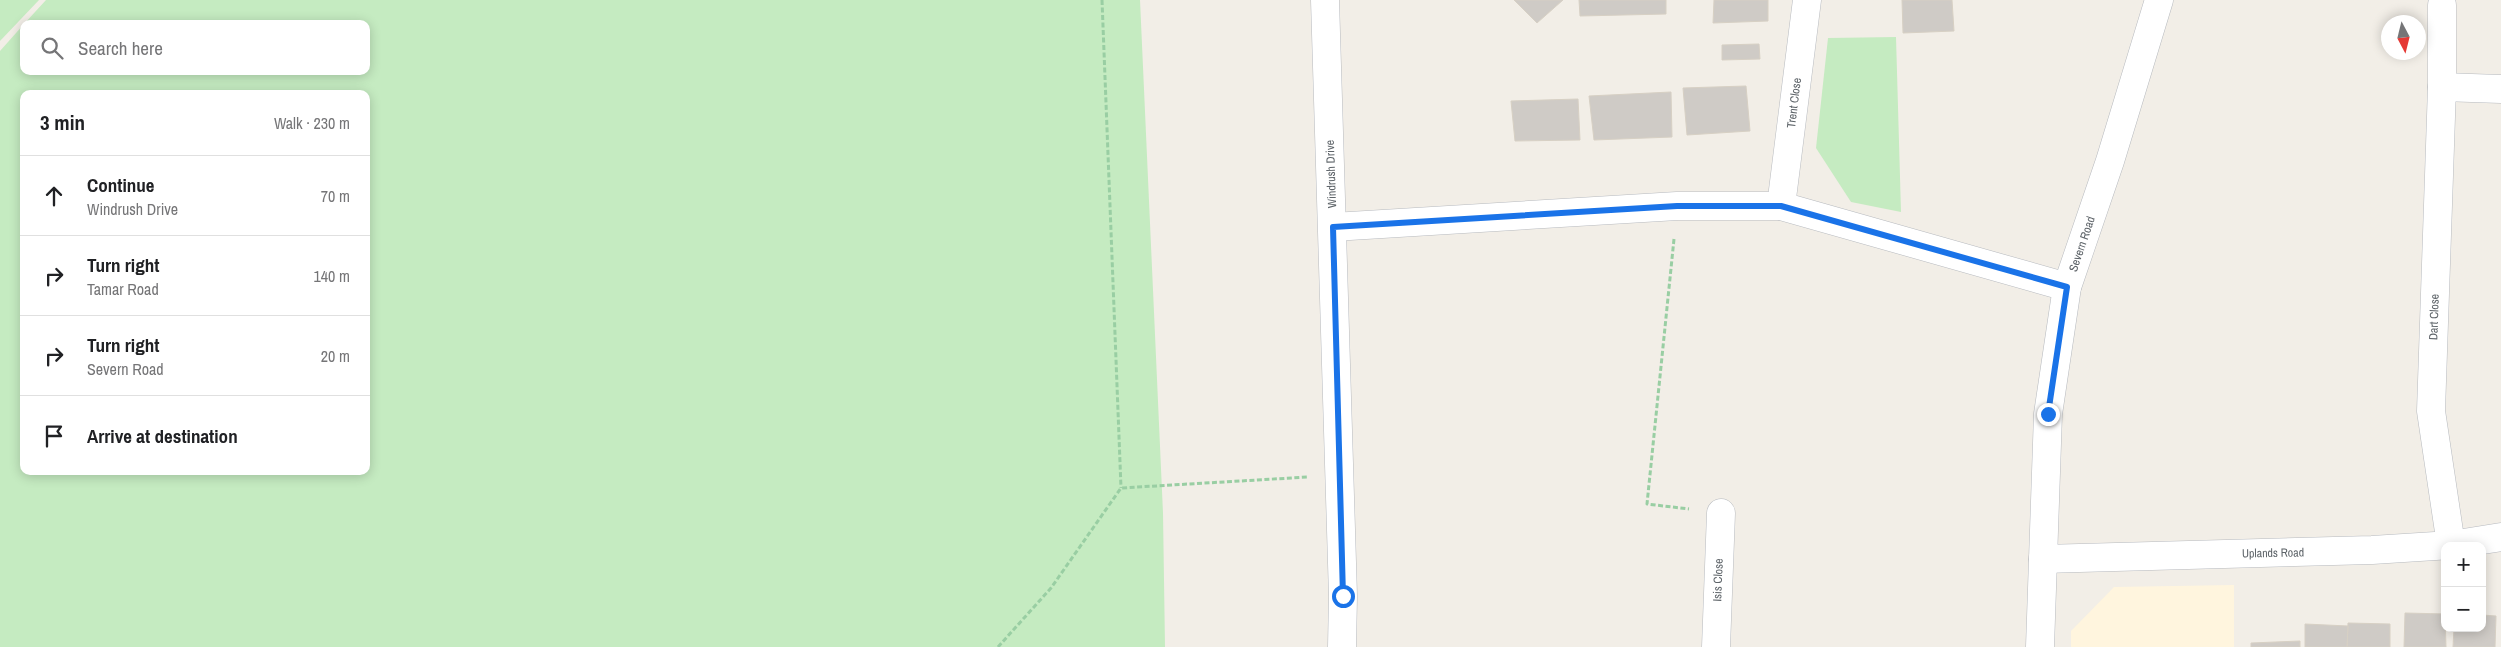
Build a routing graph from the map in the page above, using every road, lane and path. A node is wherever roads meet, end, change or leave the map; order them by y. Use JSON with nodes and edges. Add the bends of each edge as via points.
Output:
{"nodes":[{"id":1,"x":1102,"y":0,"type":"edge"},
{"id":2,"x":1325,"y":0,"type":"edge"},
{"id":3,"x":1807,"y":0,"type":"edge"},
{"id":4,"x":2159,"y":0,"type":"edge"},
{"id":5,"x":2442,"y":5,"type":"dead end"},
{"id":6,"x":2442,"y":87,"type":"junction"},
{"id":7,"x":2501,"y":90,"type":"edge"},
{"id":8,"x":1677,"y":206,"type":"junction"},
{"id":9,"x":1781,"y":206,"type":"junction"},
{"id":10,"x":1333,"y":227,"type":"junction"},
{"id":11,"x":2067,"y":287,"type":"junction"},
{"id":12,"x":1338,"y":475,"type":"junction"},
{"id":13,"x":1121,"y":488,"type":"junction"},
{"id":14,"x":1721,"y":513,"type":"joint"},
{"id":15,"x":2501,"y":537,"type":"edge"},
{"id":16,"x":2451,"y":542,"type":"edge"},
{"id":17,"x":2470,"y":542,"type":"edge"},
{"id":18,"x":2441,"y":546,"type":"edge"},
{"id":19,"x":2044,"y":559,"type":"junction"},
{"id":20,"x":998,"y":647,"type":"edge"},
{"id":21,"x":1342,"y":647,"type":"edge"},
{"id":22,"x":1716,"y":647,"type":"edge"},
{"id":23,"x":2040,"y":647,"type":"edge"}],
"edges":[{"from":1,"to":13,"type":"path"},
{"from":2,"to":10,"type":"street","name":"Windrush Drive"},
{"from":3,"to":9,"type":"street","name":"Trent Close"},
{"from":4,"to":11,"type":"street","name":"Severn Road"},
{"from":5,"to":6,"type":"street","name":"Dart Close"},
{"from":6,"to":7,"type":"street"},
{"from":6,"to":16,"type":"street","name":"Dart Close","via":[[2431,411]]},
{"from":8,"to":9,"type":"street"},
{"from":8,"to":10,"type":"street"},
{"from":8,"to":14,"type":"path","via":[[1647,504]]},
{"from":9,"to":11,"type":"street"},
{"from":10,"to":12,"type":"street","name":"Windrush Drive"},
{"from":11,"to":19,"type":"street","name":"Severn Road","via":[[2048,414]]},
{"from":12,"to":13,"type":"path"},
{"from":12,"to":21,"type":"street","name":"Windrush Drive"},
{"from":13,"to":20,"type":"path","via":[[1051,588]]},
{"from":14,"to":22,"type":"street","name":"Isis Close"},
{"from":15,"to":17,"type":"street","name":"Uplands Road"},
{"from":18,"to":19,"type":"street","name":"Uplands Road"},
{"from":19,"to":23,"type":"street","name":"Severn Road"}]}
